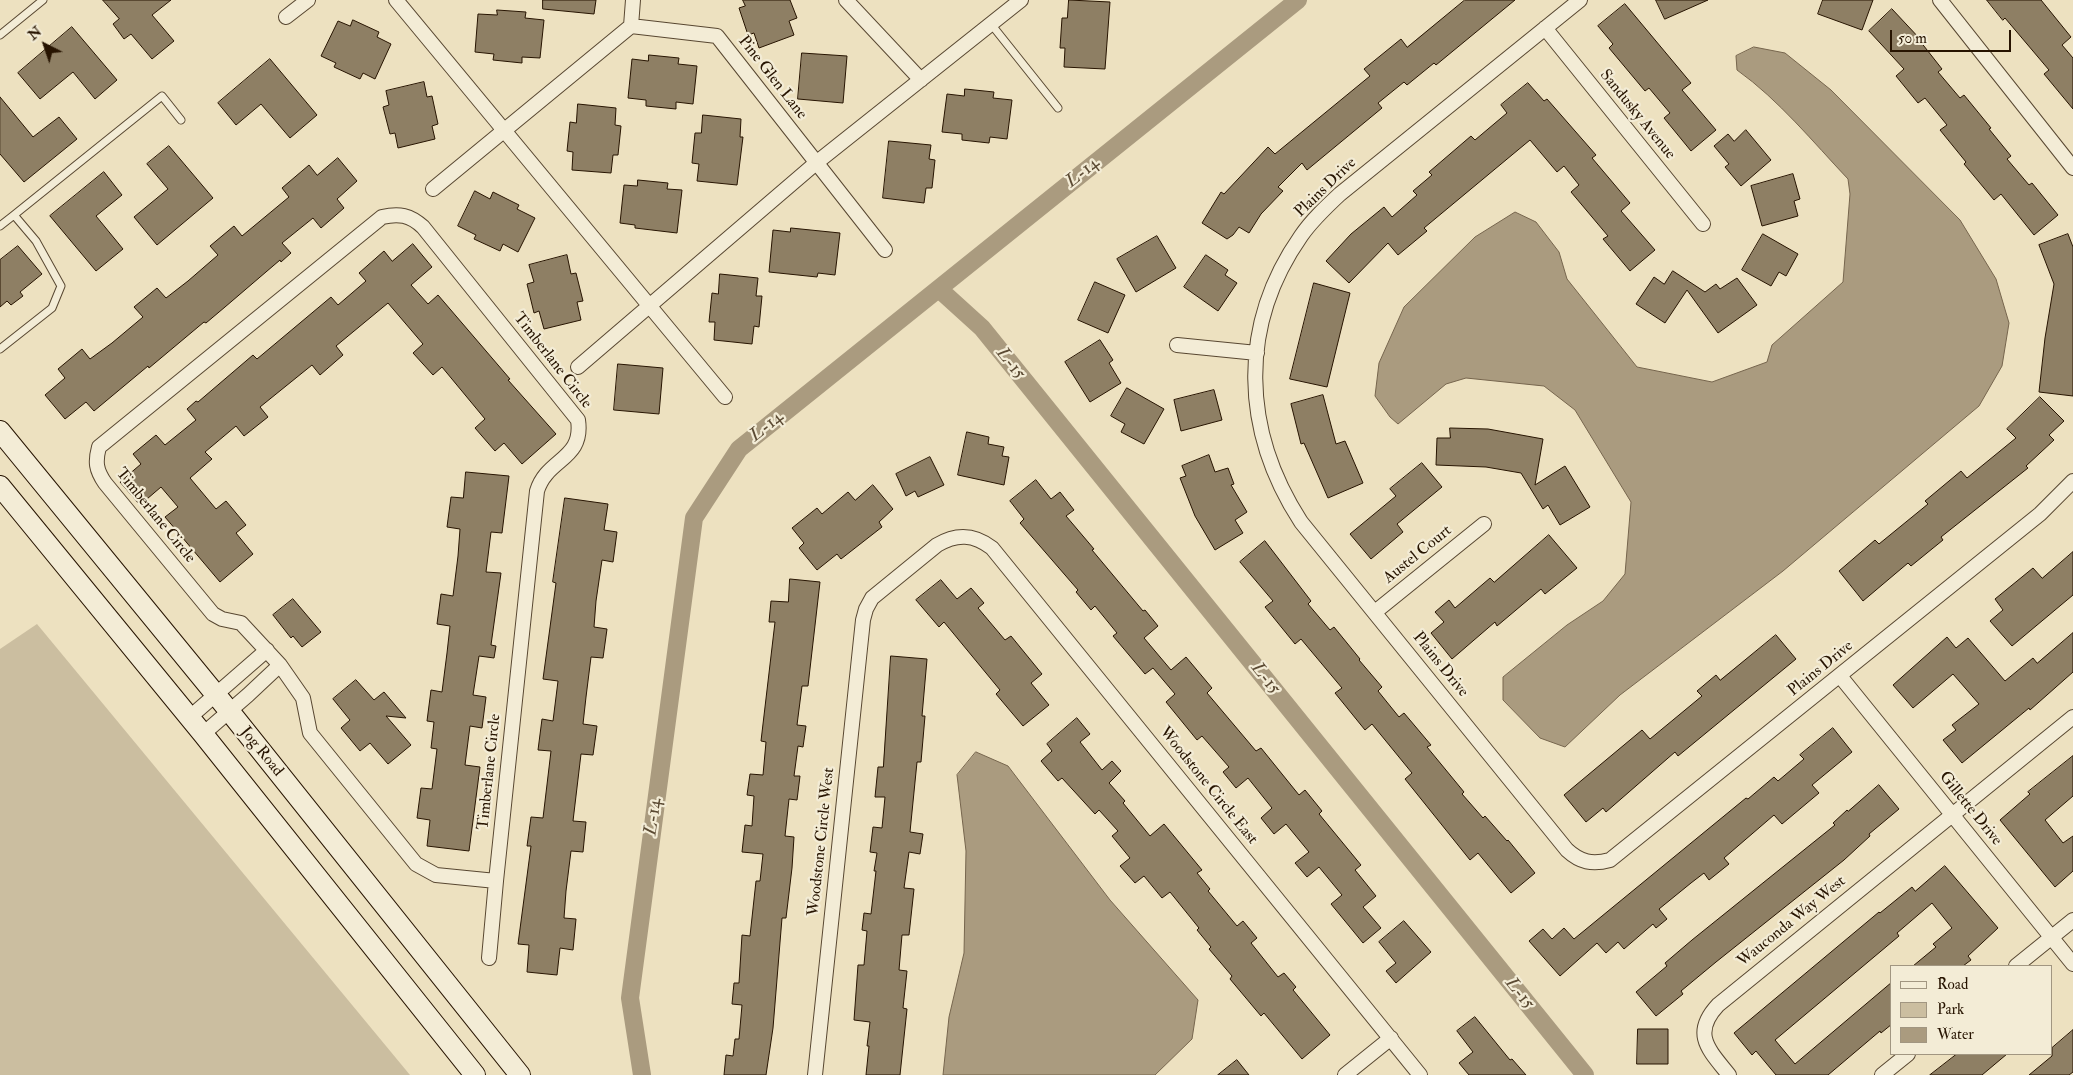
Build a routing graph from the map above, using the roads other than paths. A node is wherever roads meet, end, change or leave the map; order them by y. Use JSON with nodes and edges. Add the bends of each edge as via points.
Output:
{"nodes":[{"id":1,"x":43,"y":0,"type":"edge"},
{"id":2,"x":308,"y":0,"type":"edge"},
{"id":3,"x":396,"y":0,"type":"edge"},
{"id":4,"x":633,"y":0,"type":"edge"},
{"id":5,"x":846,"y":0,"type":"edge"},
{"id":6,"x":1021,"y":0,"type":"edge"},
{"id":7,"x":1580,"y":0,"type":"edge"},
{"id":8,"x":1940,"y":0,"type":"edge"},
{"id":9,"x":286,"y":17,"type":"dead end"},
{"id":10,"x":991,"y":24,"type":"junction"},
{"id":11,"x":631,"y":26,"type":"junction"},
{"id":12,"x":1545,"y":28,"type":"junction"},
{"id":13,"x":0,"y":35,"type":"edge"},
{"id":14,"x":921,"y":80,"type":"junction"},
{"id":15,"x":1058,"y":108,"type":"dead end"},
{"id":16,"x":181,"y":120,"type":"dead end"},
{"id":17,"x":503,"y":130,"type":"junction"},
{"id":18,"x":816,"y":163,"type":"junction"},
{"id":19,"x":2073,"y":168,"type":"edge"},
{"id":20,"x":433,"y":189,"type":"dead end"},
{"id":21,"x":14,"y":215,"type":"junction"},
{"id":22,"x":1703,"y":224,"type":"dead end"},
{"id":23,"x":0,"y":226,"type":"edge"},
{"id":24,"x":885,"y":250,"type":"dead end"},
{"id":25,"x":649,"y":306,"type":"junction"},
{"id":26,"x":1177,"y":345,"type":"dead end"},
{"id":27,"x":0,"y":349,"type":"edge"},
{"id":28,"x":1256,"y":353,"type":"junction"},
{"id":29,"x":578,"y":367,"type":"dead end"},
{"id":30,"x":724,"y":398,"type":"dead end"},
{"id":31,"x":0,"y":431,"type":"edge"},
{"id":32,"x":2073,"y":481,"type":"edge"},
{"id":33,"x":0,"y":486,"type":"edge"},
{"id":34,"x":1484,"y":524,"type":"dead end"},
{"id":35,"x":958,"y":536,"type":"joint"},
{"id":36,"x":1375,"y":612,"type":"junction"},
{"id":37,"x":267,"y":650,"type":"junction"},
{"id":38,"x":280,"y":665,"type":"junction"},
{"id":39,"x":1840,"y":676,"type":"junction"},
{"id":40,"x":216,"y":695,"type":"junction"},
{"id":41,"x":230,"y":712,"type":"junction"},
{"id":42,"x":2073,"y":717,"type":"edge"},
{"id":43,"x":190,"y":718,"type":"junction"},
{"id":44,"x":203,"y":734,"type":"junction"},
{"id":45,"x":1952,"y":815,"type":"junction"},
{"id":46,"x":496,"y":882,"type":"junction"},
{"id":47,"x":2073,"y":920,"type":"edge"},
{"id":48,"x":2052,"y":938,"type":"junction"},
{"id":49,"x":490,"y":958,"type":"dead end"},
{"id":50,"x":2073,"y":964,"type":"edge"},
{"id":51,"x":2017,"y":965,"type":"edge"},
{"id":52,"x":1391,"y":1038,"type":"junction"},
{"id":53,"x":1907,"y":1055,"type":"edge"},
{"id":54,"x":475,"y":1075,"type":"edge"},
{"id":55,"x":520,"y":1075,"type":"edge"},
{"id":56,"x":815,"y":1075,"type":"edge"},
{"id":57,"x":1345,"y":1075,"type":"edge"},
{"id":58,"x":1420,"y":1075,"type":"edge"},
{"id":59,"x":1729,"y":1075,"type":"edge"},
{"id":60,"x":1882,"y":1075,"type":"edge"}],
"edges":[{"from":1,"to":13,"type":"lane"},
{"from":2,"to":9,"type":"street"},
{"from":3,"to":17,"type":"street"},
{"from":4,"to":11,"type":"street"},
{"from":5,"to":14,"type":"street"},
{"from":6,"to":10,"type":"street"},
{"from":7,"to":12,"type":"street","name":"Plains Drive"},
{"from":8,"to":19,"type":"street"},
{"from":10,"to":14,"type":"street"},
{"from":10,"to":15,"type":"lane"},
{"from":11,"to":17,"type":"street"},
{"from":11,"to":18,"type":"street","name":"Pine Glen Lane","via":[[717,36]]},
{"from":12,"to":22,"type":"street","name":"Sandusky Avenue"},
{"from":12,"to":28,"type":"street","name":"Plains Drive","via":[[1340,194],[1316,218],[1283,265],[1270,296]]},
{"from":14,"to":18,"type":"street"},
{"from":16,"to":21,"type":"lane","via":[[162,96]]},
{"from":17,"to":20,"type":"street"},
{"from":17,"to":25,"type":"street"},
{"from":18,"to":24,"type":"street","name":"Pine Glen Lane"},
{"from":18,"to":25,"type":"street"},
{"from":21,"to":23,"type":"lane"},
{"from":21,"to":27,"type":"lane","via":[[36,241],[62,286],[52,308]]},
{"from":25,"to":29,"type":"street"},
{"from":25,"to":30,"type":"street"},
{"from":26,"to":28,"type":"street"},
{"from":28,"to":36,"type":"street","name":"Plains Drive","via":[[1256,406],[1274,472],[1301,522]]},
{"from":31,"to":40,"type":"main road","name":"Jog Road"},
{"from":32,"to":39,"type":"street","name":"Plains Drive","via":[[2040,514]]},
{"from":33,"to":43,"type":"main road","name":"Jog Road"},
{"from":34,"to":36,"type":"street","name":"Austel Court"},
{"from":35,"to":52,"type":"street","name":"Woodstone Circle East","via":[[976,538],[992,548]]},
{"from":35,"to":56,"type":"street","name":"Woodstone Circle West","via":[[937,545],[872,598],[865,612]]},
{"from":36,"to":39,"type":"street","name":"Plains Drive","via":[[1567,850],[1586,862],[1610,860]]},
{"from":37,"to":38,"type":"street","name":"Timberlane Circle"},
{"from":37,"to":40,"type":"street"},
{"from":37,"to":46,"type":"street","name":"Timberlane Circle","via":[[241,623],[213,614],[98,474],[99,447],[382,217],[404,215],[422,227],[578,420],[580,432],[577,444],[540,480],[537,491]]},
{"from":38,"to":41,"type":"street"},
{"from":38,"to":46,"type":"street","name":"Timberlane Circle","via":[[303,698],[310,733],[416,864],[436,875]]},
{"from":39,"to":45,"type":"street","name":"Gillette Drive"},
{"from":40,"to":41,"type":"main road","name":"Jog Road"},
{"from":40,"to":43,"type":"street"},
{"from":41,"to":44,"type":"street"},
{"from":41,"to":55,"type":"main road","name":"Jog Road"},
{"from":42,"to":45,"type":"street","name":"Wauconda Way West"},
{"from":43,"to":44,"type":"main road","name":"Jog Road"},
{"from":44,"to":54,"type":"main road","name":"Jog Road"},
{"from":45,"to":48,"type":"street","name":"Gillette Drive"},
{"from":45,"to":59,"type":"street","name":"Wauconda Way West","via":[[1710,1013],[1705,1030],[1707,1047]]},
{"from":46,"to":49,"type":"street"},
{"from":47,"to":48,"type":"street"},
{"from":48,"to":50,"type":"street","name":"Gillette Drive"},
{"from":48,"to":51,"type":"street"},
{"from":52,"to":57,"type":"street"},
{"from":52,"to":58,"type":"street","name":"Woodstone Circle East"},
{"from":53,"to":60,"type":"street"}]}
